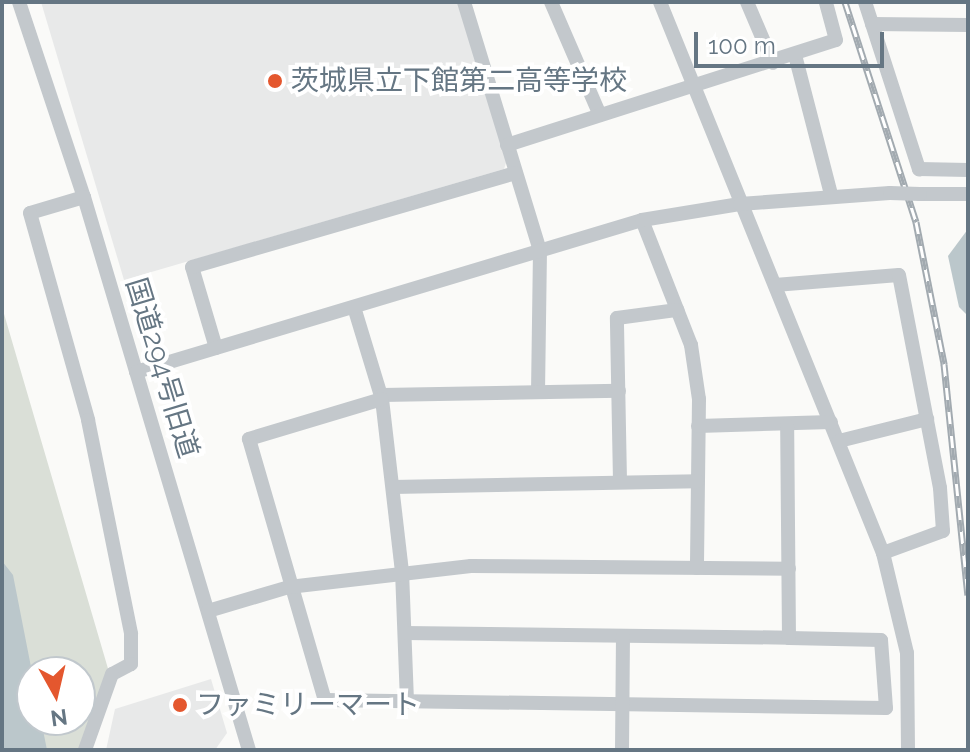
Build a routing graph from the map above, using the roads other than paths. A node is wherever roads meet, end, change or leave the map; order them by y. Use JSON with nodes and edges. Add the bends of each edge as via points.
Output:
{"nodes":[{"id":1,"x":19,"y":2,"type":"edge"},
{"id":2,"x":464,"y":2,"type":"edge"},
{"id":3,"x":551,"y":2,"type":"edge"},
{"id":4,"x":660,"y":2,"type":"edge"},
{"id":5,"x":747,"y":2,"type":"edge"},
{"id":6,"x":826,"y":2,"type":"edge"},
{"id":7,"x":865,"y":2,"type":"edge"},
{"id":8,"x":872,"y":24,"type":"junction"},
{"id":9,"x":968,"y":25,"type":"edge"},
{"id":10,"x":795,"y":55,"type":"junction"},
{"id":11,"x":773,"y":63,"type":"junction"},
{"id":12,"x":694,"y":85,"type":"junction"},
{"id":13,"x":600,"y":115,"type":"junction"},
{"id":14,"x":507,"y":145,"type":"junction"},
{"id":15,"x":968,"y":170,"type":"edge"},
{"id":16,"x":516,"y":173,"type":"junction"},
{"id":17,"x":831,"y":194,"type":"junction"},
{"id":18,"x":968,"y":194,"type":"edge"},
{"id":19,"x":84,"y":197,"type":"junction"},
{"id":20,"x":740,"y":204,"type":"junction"},
{"id":21,"x":642,"y":220,"type":"junction"},
{"id":22,"x":540,"y":250,"type":"junction"},
{"id":23,"x":775,"y":285,"type":"junction"},
{"id":24,"x":354,"y":307,"type":"junction"},
{"id":25,"x":677,"y":310,"type":"junction"},
{"id":26,"x":216,"y":348,"type":"junction"},
{"id":27,"x":136,"y":372,"type":"junction"},
{"id":28,"x":619,"y":391,"type":"junction"},
{"id":29,"x":538,"y":392,"type":"junction"},
{"id":30,"x":382,"y":397,"type":"junction"},
{"id":31,"x":927,"y":419,"type":"junction"},
{"id":32,"x":831,"y":422,"type":"junction"},
{"id":33,"x":698,"y":426,"type":"junction"},
{"id":34,"x":787,"y":426,"type":"junction"},
{"id":35,"x":839,"y":441,"type":"junction"},
{"id":36,"x":620,"y":481,"type":"junction"},
{"id":37,"x":697,"y":481,"type":"junction"},
{"id":38,"x":393,"y":487,"type":"junction"},
{"id":39,"x":883,"y":553,"type":"junction"},
{"id":40,"x":697,"y":568,"type":"junction"},
{"id":41,"x":789,"y":569,"type":"junction"},
{"id":42,"x":402,"y":571,"type":"junction"},
{"id":43,"x":289,"y":587,"type":"junction"},
{"id":44,"x":208,"y":611,"type":"junction"},
{"id":45,"x":405,"y":633,"type":"junction"},
{"id":46,"x":623,"y":636,"type":"junction"},
{"id":47,"x":789,"y":638,"type":"junction"},
{"id":48,"x":407,"y":702,"type":"junction"},
{"id":49,"x":622,"y":704,"type":"junction"},
{"id":50,"x":85,"y":750,"type":"edge"},
{"id":51,"x":249,"y":750,"type":"edge"},
{"id":52,"x":622,"y":750,"type":"edge"},
{"id":53,"x":908,"y":750,"type":"edge"}],
"edges":[{"from":1,"to":19,"type":"street","name":"国道294号旧道"},
{"from":2,"to":14,"type":"street"},
{"from":3,"to":13,"type":"street"},
{"from":4,"to":12,"type":"street"},
{"from":5,"to":11,"type":"street"},
{"from":6,"to":10,"type":"street","via":[[836,40]]},
{"from":7,"to":8,"type":"street"},
{"from":8,"to":9,"type":"street"},
{"from":8,"to":15,"type":"street","via":[[919,169]]},
{"from":10,"to":11,"type":"street"},
{"from":10,"to":17,"type":"street"},
{"from":11,"to":12,"type":"street"},
{"from":12,"to":13,"type":"street"},
{"from":12,"to":20,"type":"street"},
{"from":13,"to":14,"type":"street"},
{"from":14,"to":16,"type":"street"},
{"from":16,"to":22,"type":"street"},
{"from":16,"to":26,"type":"street","via":[[192,267]]},
{"from":17,"to":18,"type":"street","bridge":true},
{"from":17,"to":20,"type":"street"},
{"from":19,"to":27,"type":"street","name":"国道294号旧道"},
{"from":19,"to":50,"type":"street","via":[[30,213],[88,420],[131,634],[131,664],[112,674]]},
{"from":20,"to":21,"type":"street"},
{"from":20,"to":23,"type":"street"},
{"from":21,"to":22,"type":"street"},
{"from":21,"to":25,"type":"street"},
{"from":22,"to":24,"type":"street"},
{"from":22,"to":29,"type":"street"},
{"from":23,"to":31,"type":"street","via":[[899,275]]},
{"from":23,"to":32,"type":"street"},
{"from":24,"to":26,"type":"street"},
{"from":24,"to":30,"type":"street"},
{"from":25,"to":28,"type":"street","via":[[617,318]]},
{"from":25,"to":33,"type":"street","via":[[691,345]]},
{"from":26,"to":27,"type":"street"},
{"from":27,"to":44,"type":"street","name":"国道294号旧道"},
{"from":28,"to":29,"type":"street"},
{"from":28,"to":36,"type":"street"},
{"from":29,"to":30,"type":"street"},
{"from":30,"to":38,"type":"street"},
{"from":30,"to":43,"type":"street","via":[[249,439]]},
{"from":31,"to":35,"type":"street"},
{"from":31,"to":39,"type":"street","via":[[943,531]]},
{"from":32,"to":34,"type":"street"},
{"from":32,"to":35,"type":"street"},
{"from":33,"to":34,"type":"street"},
{"from":33,"to":37,"type":"street"},
{"from":34,"to":41,"type":"street"},
{"from":35,"to":39,"type":"street"},
{"from":36,"to":37,"type":"street"},
{"from":36,"to":38,"type":"street"},
{"from":37,"to":40,"type":"street"},
{"from":38,"to":42,"type":"street"},
{"from":39,"to":53,"type":"street","via":[[907,653]]},
{"from":40,"to":41,"type":"street"},
{"from":40,"to":42,"type":"street","via":[[471,566]]},
{"from":41,"to":47,"type":"street"},
{"from":42,"to":43,"type":"street"},
{"from":42,"to":45,"type":"street"},
{"from":43,"to":44,"type":"street"},
{"from":43,"to":48,"type":"street","via":[[325,700]]},
{"from":44,"to":51,"type":"street","name":"国道294号旧道"},
{"from":45,"to":46,"type":"street"},
{"from":45,"to":48,"type":"street"},
{"from":46,"to":47,"type":"street"},
{"from":46,"to":49,"type":"street"},
{"from":47,"to":49,"type":"street","via":[[881,640],[886,708]]},
{"from":48,"to":49,"type":"street"},
{"from":49,"to":52,"type":"street"}]}
